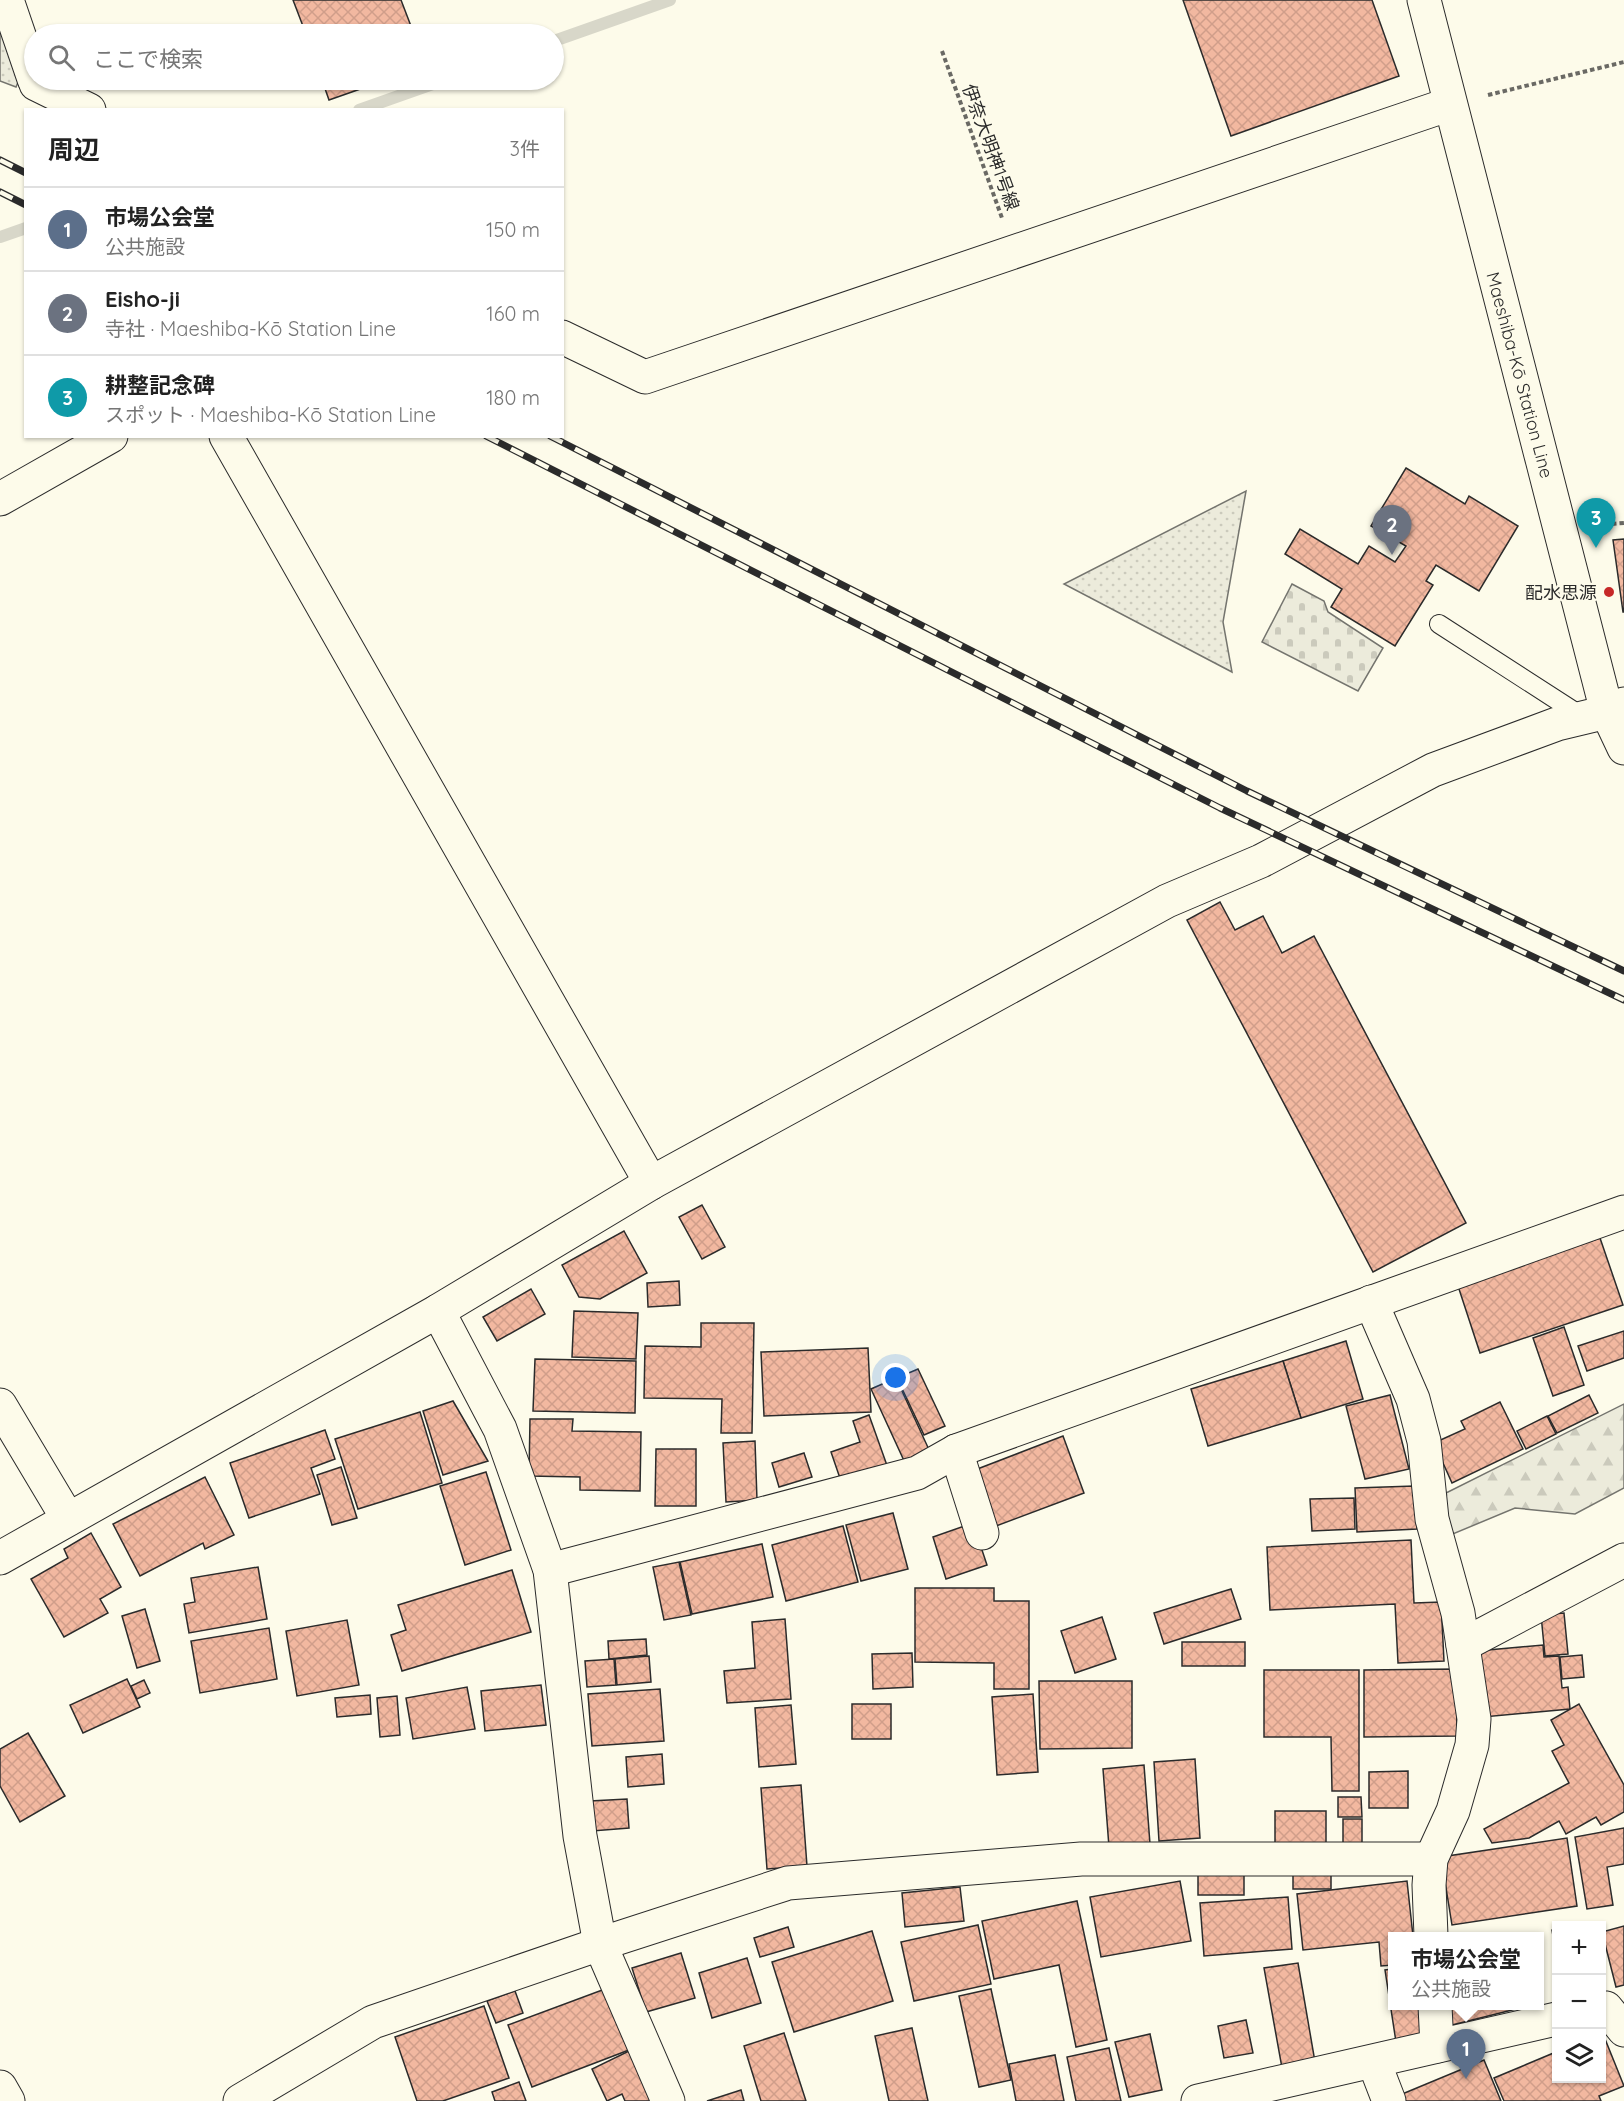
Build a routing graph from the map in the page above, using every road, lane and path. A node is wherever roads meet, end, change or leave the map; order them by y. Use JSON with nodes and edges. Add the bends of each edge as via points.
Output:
{"nodes":[{"id":1,"x":7,"y":0,"type":"edge"},
{"id":2,"x":1424,"y":0,"type":"edge"},
{"id":3,"x":24,"y":50,"type":"edge"},
{"id":4,"x":942,"y":51,"type":"dead end"},
{"id":5,"x":1624,"y":62,"type":"edge"},
{"id":6,"x":48,"y":90,"type":"edge"},
{"id":7,"x":1450,"y":104,"type":"junction"},
{"id":8,"x":85,"y":108,"type":"edge"},
{"id":9,"x":1014,"y":252,"type":"junction"},
{"id":10,"x":564,"y":338,"type":"edge"},
{"id":11,"x":108,"y":438,"type":"edge"},
{"id":12,"x":227,"y":438,"type":"edge"},
{"id":13,"x":0,"y":500,"type":"edge"},
{"id":14,"x":1439,"y":624,"type":"dead end"},
{"id":15,"x":1605,"y":711,"type":"edge"},
{"id":16,"x":1624,"y":748,"type":"edge"},
{"id":17,"x":651,"y":1184,"type":"junction"},
{"id":18,"x":1624,"y":1212,"type":"edge"},
{"id":19,"x":1371,"y":1302,"type":"junction"},
{"id":20,"x":438,"y":1311,"type":"junction"},
{"id":21,"x":0,"y":1405,"type":"edge"},
{"id":22,"x":956,"y":1451,"type":"junction"},
{"id":23,"x":68,"y":1519,"type":"junction"},
{"id":24,"x":982,"y":1533,"type":"dead end"},
{"id":25,"x":0,"y":1558,"type":"edge"},
{"id":26,"x":1624,"y":1560,"type":"edge"},
{"id":27,"x":550,"y":1570,"type":"junction"},
{"id":28,"x":1463,"y":1645,"type":"junction"},
{"id":29,"x":1431,"y":1859,"type":"junction"},
{"id":30,"x":1431,"y":1932,"type":"edge"},
{"id":31,"x":600,"y":1944,"type":"junction"},
{"id":32,"x":1435,"y":2010,"type":"edge"},
{"id":33,"x":1552,"y":2020,"type":"edge"},
{"id":34,"x":1437,"y":2046,"type":"junction"},
{"id":35,"x":1374,"y":2062,"type":"junction"},
{"id":36,"x":0,"y":2087,"type":"edge"},
{"id":37,"x":260,"y":2096,"type":"edge"},
{"id":38,"x":8,"y":2101,"type":"edge"},
{"id":39,"x":668,"y":2101,"type":"edge"},
{"id":40,"x":1198,"y":2101,"type":"edge"},
{"id":41,"x":1389,"y":2101,"type":"edge"}],
"edges":[{"from":1,"to":3,"type":"street"},
{"from":2,"to":7,"type":"street","name":"Maeshiba-Kō Station Line"},
{"from":4,"to":9,"type":"path","name":"伊奈大明神1号線"},
{"from":5,"to":7,"type":"path"},
{"from":6,"to":8,"type":"street"},
{"from":7,"to":9,"type":"street"},
{"from":7,"to":15,"type":"street","name":"Maeshiba-Kō Station Line"},
{"from":9,"to":10,"type":"street","via":[[645,377]]},
{"from":11,"to":13,"type":"street"},
{"from":12,"to":17,"type":"street"},
{"from":14,"to":15,"type":"lane"},
{"from":15,"to":16,"type":"street","name":"Maeshiba-Kō Station Line"},
{"from":15,"to":17,"type":"street","via":[[1557,724],[1433,770],[1261,861],[1167,901]]},
{"from":17,"to":20,"type":"street"},
{"from":18,"to":19,"type":"street"},
{"from":19,"to":22,"type":"street"},
{"from":19,"to":28,"type":"street","via":[[1413,1399],[1424,1441],[1432,1519]]},
{"from":20,"to":23,"type":"street"},
{"from":20,"to":27,"type":"street","via":[[500,1429]]},
{"from":21,"to":23,"type":"street"},
{"from":22,"to":24,"type":"street"},
{"from":22,"to":27,"type":"street","via":[[917,1473]]},
{"from":23,"to":25,"type":"street"},
{"from":26,"to":28,"type":"street"},
{"from":27,"to":31,"type":"street","via":[[580,1836]]},
{"from":28,"to":29,"type":"street","via":[[1474,1719],[1472,1745],[1453,1810]]},
{"from":29,"to":30,"type":"street"},
{"from":29,"to":31,"type":"street","via":[[1081,1859],[788,1883]]},
{"from":31,"to":37,"type":"street","via":[[372,2022]]},
{"from":31,"to":39,"type":"street"},
{"from":32,"to":34,"type":"street"},
{"from":33,"to":34,"type":"street"},
{"from":34,"to":35,"type":"street"},
{"from":35,"to":40,"type":"street"},
{"from":35,"to":41,"type":"street"},
{"from":36,"to":38,"type":"street"}]}
